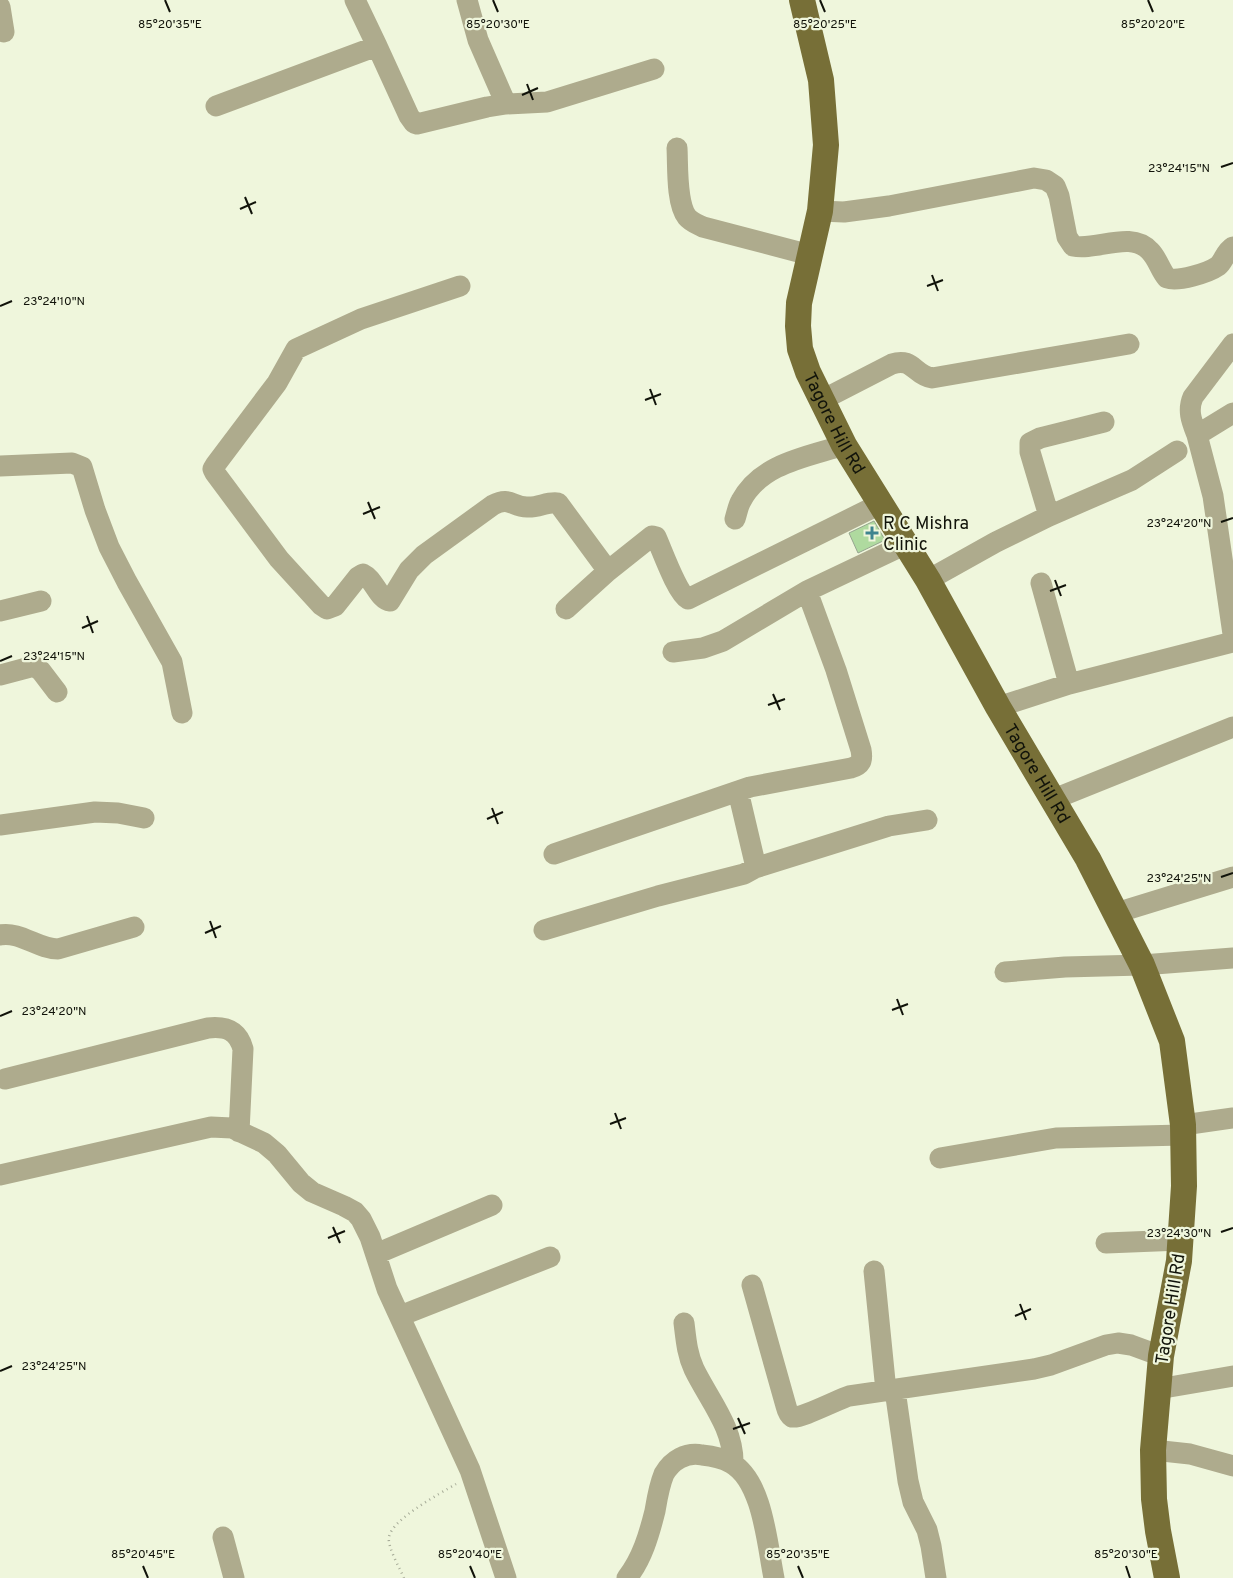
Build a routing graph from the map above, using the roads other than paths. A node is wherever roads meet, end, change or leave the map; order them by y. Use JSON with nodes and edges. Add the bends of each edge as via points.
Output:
{"nodes":[{"id":1,"x":355,"y":0,"type":"edge"},
{"id":2,"x":467,"y":0,"type":"edge"},
{"id":3,"x":802,"y":0,"type":"edge"},
{"id":4,"x":0,"y":7,"type":"edge"},
{"id":5,"x":4,"y":32,"type":"dead end"},
{"id":6,"x":377,"y":46,"type":"junction"},
{"id":7,"x":654,"y":69,"type":"dead end"},
{"id":8,"x":506,"y":104,"type":"junction"},
{"id":9,"x":216,"y":106,"type":"dead end"},
{"id":10,"x":678,"y":148,"type":"dead end"},
{"id":11,"x":820,"y":211,"type":"junction"},
{"id":12,"x":1233,"y":247,"type":"edge"},
{"id":13,"x":810,"y":254,"type":"junction"},
{"id":14,"x":460,"y":286,"type":"dead end"},
{"id":15,"x":1128,"y":344,"type":"dead end"},
{"id":16,"x":1233,"y":344,"type":"edge"},
{"id":17,"x":822,"y":400,"type":"junction"},
{"id":18,"x":1233,"y":413,"type":"edge"},
{"id":19,"x":1104,"y":422,"type":"dead end"},
{"id":20,"x":1197,"y":435,"type":"junction"},
{"id":21,"x":844,"y":445,"type":"junction"},
{"id":22,"x":1177,"y":451,"type":"dead end"},
{"id":23,"x":0,"y":466,"type":"edge"},
{"id":24,"x":880,"y":504,"type":"junction"},
{"id":25,"x":1049,"y":516,"type":"junction"},
{"id":26,"x":735,"y":519,"type":"dead end"},
{"id":27,"x":906,"y":544,"type":"junction"},
{"id":28,"x":608,"y":571,"type":"junction"},
{"id":29,"x":928,"y":580,"type":"junction"},
{"id":30,"x":1041,"y":583,"type":"dead end"},
{"id":31,"x":807,"y":590,"type":"junction"},
{"id":32,"x":41,"y":601,"type":"dead end"},
{"id":33,"x":566,"y":609,"type":"dead end"},
{"id":34,"x":0,"y":611,"type":"edge"},
{"id":35,"x":1233,"y":634,"type":"edge"},
{"id":36,"x":1233,"y":642,"type":"edge"},
{"id":37,"x":673,"y":652,"type":"dead end"},
{"id":38,"x":0,"y":675,"type":"edge"},
{"id":39,"x":1069,"y":684,"type":"junction"},
{"id":40,"x":57,"y":692,"type":"dead end"},
{"id":41,"x":998,"y":707,"type":"junction"},
{"id":42,"x":182,"y":713,"type":"dead end"},
{"id":43,"x":1233,"y":727,"type":"edge"},
{"id":44,"x":738,"y":791,"type":"junction"},
{"id":45,"x":1054,"y":799,"type":"junction"},
{"id":46,"x":144,"y":818,"type":"dead end"},
{"id":47,"x":926,"y":820,"type":"dead end"},
{"id":48,"x":0,"y":825,"type":"edge"},
{"id":49,"x":554,"y":854,"type":"dead end"},
{"id":50,"x":755,"y":868,"type":"junction"},
{"id":51,"x":1233,"y":877,"type":"edge"},
{"id":52,"x":1116,"y":913,"type":"junction"},
{"id":53,"x":134,"y":927,"type":"dead end"},
{"id":54,"x":544,"y":930,"type":"dead end"},
{"id":55,"x":0,"y":935,"type":"edge"},
{"id":56,"x":1233,"y":958,"type":"edge"},
{"id":57,"x":1142,"y":964,"type":"junction"},
{"id":58,"x":1004,"y":972,"type":"dead end"},
{"id":59,"x":5,"y":1079,"type":"dead end"},
{"id":60,"x":1233,"y":1118,"type":"edge"},
{"id":61,"x":1183,"y":1130,"type":"junction"},
{"id":62,"x":242,"y":1133,"type":"junction"},
{"id":63,"x":940,"y":1158,"type":"dead end"},
{"id":64,"x":0,"y":1175,"type":"edge"},
{"id":65,"x":492,"y":1205,"type":"dead end"},
{"id":66,"x":1180,"y":1240,"type":"junction"},
{"id":67,"x":1106,"y":1243,"type":"dead end"},
{"id":68,"x":376,"y":1254,"type":"junction"},
{"id":69,"x":550,"y":1257,"type":"dead end"},
{"id":70,"x":874,"y":1271,"type":"dead end"},
{"id":71,"x":752,"y":1285,"type":"dead end"},
{"id":72,"x":400,"y":1316,"type":"junction"},
{"id":73,"x":684,"y":1324,"type":"dead end"},
{"id":74,"x":1161,"y":1356,"type":"junction"},
{"id":75,"x":1233,"y":1376,"type":"edge"},
{"id":76,"x":1158,"y":1389,"type":"junction"},
{"id":77,"x":890,"y":1391,"type":"junction"},
{"id":78,"x":1153,"y":1450,"type":"junction"},
{"id":79,"x":733,"y":1464,"type":"junction"},
{"id":80,"x":1233,"y":1466,"type":"edge"},
{"id":81,"x":223,"y":1537,"type":"dead end"},
{"id":82,"x":234,"y":1578,"type":"edge"},
{"id":83,"x":506,"y":1578,"type":"edge"},
{"id":84,"x":627,"y":1578,"type":"edge"},
{"id":85,"x":774,"y":1578,"type":"edge"},
{"id":86,"x":936,"y":1578,"type":"edge"},
{"id":87,"x":1167,"y":1578,"type":"edge"}],
"edges":[{"from":1,"to":6,"type":"street"},
{"from":2,"to":8,"type":"street","via":[[478,40]]},
{"from":3,"to":11,"type":"main road","name":"Tagore Hill Rd","via":[[821,80],[824,115],[826,145]]},
{"from":4,"to":5,"type":"street"},
{"from":6,"to":8,"type":"street","via":[[414,123],[422,124]]},
{"from":6,"to":9,"type":"street"},
{"from":7,"to":8,"type":"street","via":[[547,102]]},
{"from":10,"to":13,"type":"street","via":[[680,199],[682,210],[691,221]]},
{"from":11,"to":12,"type":"street","via":[[844,212],[888,206],[1034,178],[1055,186],[1060,196],[1067,237],[1074,246],[1139,244],[1156,257],[1167,278],[1179,280],[1217,267]]},
{"from":11,"to":13,"type":"main road","name":"Tagore Hill Rd"},
{"from":13,"to":17,"type":"main road","name":"Tagore Hill Rd","via":[[799,303],[798,326],[800,349]]},
{"from":14,"to":28,"type":"street","via":[[361,319],[296,349],[277,383],[222,454],[214,471],[279,559],[327,609],[335,606],[364,574],[385,600],[390,601],[408,570],[424,555],[501,501],[528,508],[558,503]]},
{"from":15,"to":17,"type":"street","via":[[932,378],[910,364],[897,362]]},
{"from":16,"to":20,"type":"street","via":[[1193,397],[1190,415]]},
{"from":17,"to":21,"type":"main road","name":"Tagore Hill Rd"},
{"from":18,"to":20,"type":"street"},
{"from":19,"to":25,"type":"street","via":[[1030,443]]},
{"from":20,"to":35,"type":"street","via":[[1213,496]]},
{"from":21,"to":24,"type":"main road","name":"Tagore Hill Rd"},
{"from":21,"to":26,"type":"street","via":[[767,472],[741,501]]},
{"from":22,"to":25,"type":"street","via":[[1132,480]]},
{"from":23,"to":42,"type":"street","via":[[72,463],[82,467],[115,560],[172,662]]},
{"from":24,"to":27,"type":"main road","name":"Tagore Hill Rd"},
{"from":24,"to":28,"type":"street","via":[[688,599],[683,596],[655,536]]},
{"from":25,"to":29,"type":"street"},
{"from":27,"to":29,"type":"main road","name":"Tagore Hill Rd"},
{"from":27,"to":31,"type":"street"},
{"from":28,"to":33,"type":"street"},
{"from":29,"to":41,"type":"main road","name":"Tagore Hill Rd"},
{"from":30,"to":39,"type":"street"},
{"from":31,"to":37,"type":"street","via":[[724,641]]},
{"from":31,"to":44,"type":"street","via":[[836,670],[862,760],[850,768]]},
{"from":32,"to":34,"type":"street"},
{"from":36,"to":39,"type":"street"},
{"from":38,"to":40,"type":"street","via":[[34,666]]},
{"from":39,"to":41,"type":"street"},
{"from":41,"to":45,"type":"main road","name":"Tagore Hill Rd"},
{"from":43,"to":45,"type":"street"},
{"from":44,"to":49,"type":"street"},
{"from":44,"to":50,"type":"street"},
{"from":45,"to":52,"type":"main road","name":"Tagore Hill Rd"},
{"from":46,"to":48,"type":"street","via":[[95,812]]},
{"from":47,"to":50,"type":"street","via":[[889,826]]},
{"from":50,"to":54,"type":"street","via":[[744,874]]},
{"from":51,"to":52,"type":"street"},
{"from":52,"to":57,"type":"main road","name":"Tagore Hill Rd"},
{"from":53,"to":55,"type":"street","via":[[58,948],[46,948],[11,934]]},
{"from":56,"to":57,"type":"street"},
{"from":57,"to":58,"type":"street"},
{"from":57,"to":61,"type":"main road","name":"Tagore Hill Rd","via":[[1172,1040]]},
{"from":59,"to":62,"type":"street","via":[[222,1027],[234,1032],[243,1049]]},
{"from":60,"to":61,"type":"street"},
{"from":61,"to":63,"type":"street","via":[[1056,1138]]},
{"from":61,"to":66,"type":"main road","name":"Tagore Hill Rd"},
{"from":62,"to":64,"type":"street","via":[[226,1127],[211,1127]]},
{"from":62,"to":68,"type":"street","via":[[264,1143],[312,1192],[355,1212],[366,1227]]},
{"from":65,"to":68,"type":"street"},
{"from":66,"to":67,"type":"street"},
{"from":66,"to":74,"type":"main road","name":"Tagore Hill Rd"},
{"from":68,"to":72,"type":"street"},
{"from":69,"to":72,"type":"street"},
{"from":70,"to":77,"type":"street"},
{"from":71,"to":77,"type":"street","via":[[790,1416],[803,1416],[849,1396]]},
{"from":72,"to":83,"type":"street","via":[[473,1478]]},
{"from":73,"to":79,"type":"street","via":[[689,1358],[729,1435]]},
{"from":74,"to":76,"type":"main road","name":"Tagore Hill Rd"},
{"from":74,"to":77,"type":"street","via":[[1118,1343],[1034,1369]]},
{"from":75,"to":76,"type":"street"},
{"from":76,"to":78,"type":"main road","name":"Tagore Hill Rd"},
{"from":77,"to":86,"type":"street","via":[[913,1502],[927,1530]]},
{"from":78,"to":80,"type":"street","via":[[1190,1454]]},
{"from":78,"to":87,"type":"main road","name":"Tagore Hill Rd","via":[[1154,1499]]},
{"from":79,"to":84,"type":"street","via":[[719,1457],[693,1453],[681,1457],[670,1467],[660,1486],[642,1555]]},
{"from":79,"to":85,"type":"street","via":[[754,1488]]},
{"from":81,"to":82,"type":"street"}]}
